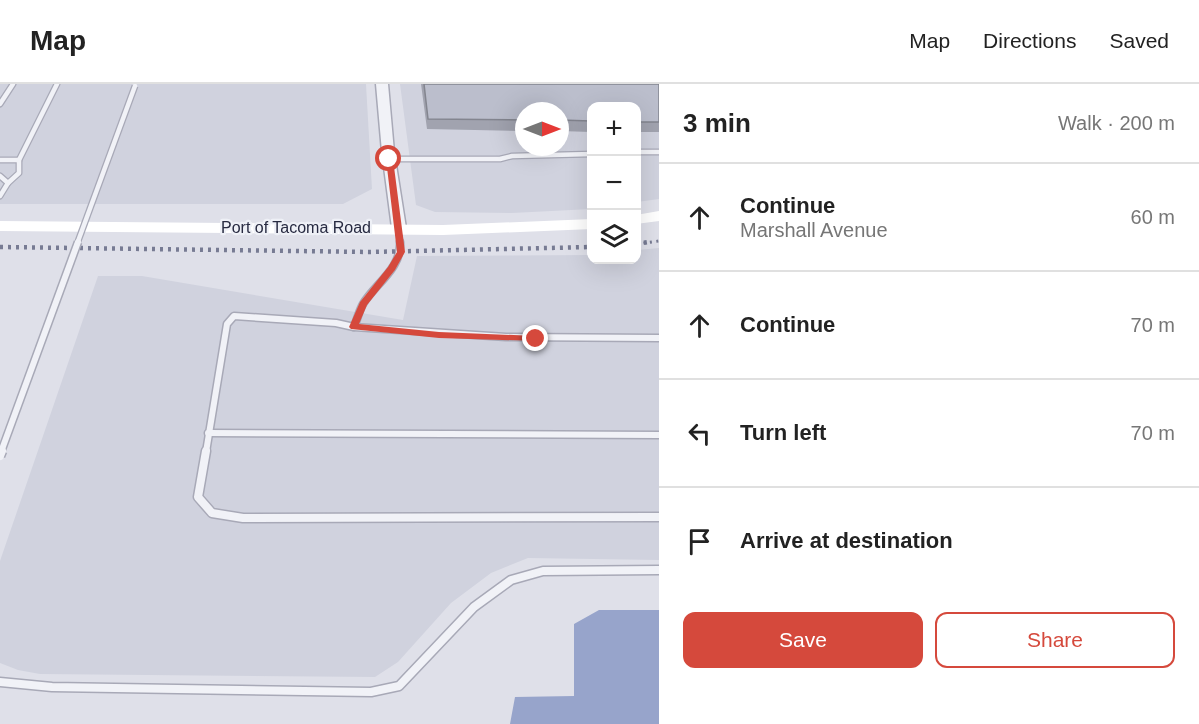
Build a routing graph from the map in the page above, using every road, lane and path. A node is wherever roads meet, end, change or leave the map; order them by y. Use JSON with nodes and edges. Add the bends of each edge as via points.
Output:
{"nodes":[{"id":1,"x":13,"y":84,"type":"edge"},
{"id":2,"x":57,"y":84,"type":"edge"},
{"id":3,"x":382,"y":84,"type":"edge"},
{"id":4,"x":135,"y":85,"type":"edge"},
{"id":5,"x":0,"y":104,"type":"edge"},
{"id":6,"x":641,"y":152,"type":"edge"},
{"id":7,"x":659,"y":152,"type":"edge"},
{"id":8,"x":587,"y":154,"type":"edge"},
{"id":9,"x":389,"y":159,"type":"junction"},
{"id":10,"x":0,"y":160,"type":"edge"},
{"id":11,"x":19,"y":160,"type":"junction"},
{"id":12,"x":0,"y":176,"type":"edge"},
{"id":13,"x":8,"y":183,"type":"junction"},
{"id":14,"x":0,"y":196,"type":"edge"},
{"id":15,"x":659,"y":216,"type":"edge"},
{"id":16,"x":641,"y":219,"type":"edge"},
{"id":17,"x":587,"y":224,"type":"edge"},
{"id":18,"x":0,"y":226,"type":"edge"},
{"id":19,"x":399,"y":228,"type":"junction"},
{"id":20,"x":354,"y":327,"type":"junction"},
{"id":21,"x":659,"y":338,"type":"edge"},
{"id":22,"x":208,"y":433,"type":"junction"},
{"id":23,"x":659,"y":435,"type":"edge"},
{"id":24,"x":0,"y":456,"type":"edge"},
{"id":25,"x":659,"y":517,"type":"edge"},
{"id":26,"x":659,"y":570,"type":"edge"},
{"id":27,"x":0,"y":682,"type":"edge"}],
"edges":[{"from":1,"to":5,"type":"lane"},
{"from":2,"to":11,"type":"lane"},
{"from":3,"to":9,"type":"street"},
{"from":4,"to":24,"type":"lane","bridge":true},
{"from":6,"to":7,"type":"lane"},
{"from":8,"to":9,"type":"lane"},
{"from":9,"to":19,"type":"street"},
{"from":10,"to":11,"type":"lane"},
{"from":11,"to":13,"type":"lane","via":[[19,173]]},
{"from":12,"to":13,"type":"lane"},
{"from":13,"to":14,"type":"lane"},
{"from":15,"to":16,"type":"main road"},
{"from":17,"to":19,"type":"main road","name":"Port of Tacoma Road","via":[[501,229]]},
{"from":18,"to":19,"type":"main road","name":"Port of Tacoma Road"},
{"from":19,"to":20,"type":"lane","via":[[401,252],[363,304]]},
{"from":20,"to":21,"type":"lane","via":[[536,339]]},
{"from":20,"to":22,"type":"lane","via":[[234,316],[227,324]]},
{"from":22,"to":23,"type":"lane"},
{"from":22,"to":25,"type":"lane","via":[[198,497],[212,513],[222,515]]},
{"from":26,"to":27,"type":"lane","via":[[543,571],[510,580],[474,607],[399,686],[371,692],[52,687]]}]}
